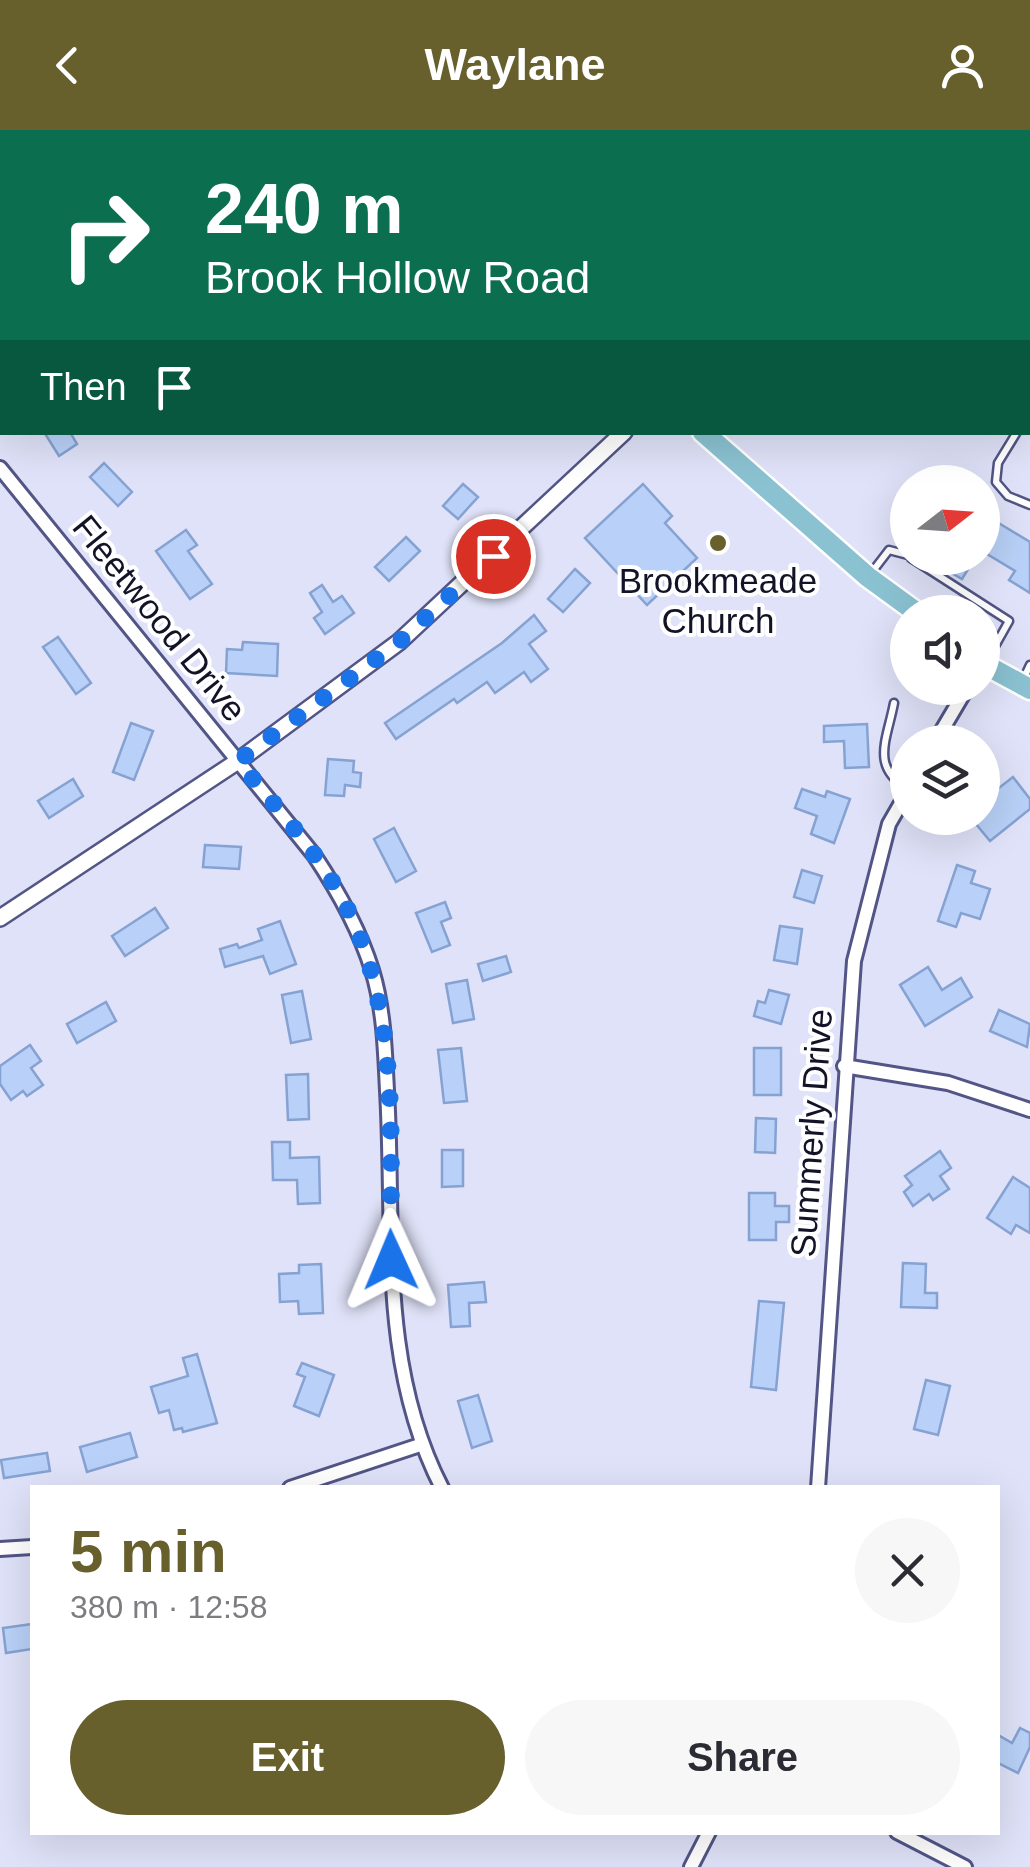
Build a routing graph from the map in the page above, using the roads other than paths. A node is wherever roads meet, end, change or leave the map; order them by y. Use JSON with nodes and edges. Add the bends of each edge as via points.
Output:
{"nodes":[{"id":1,"x":621,"y":435,"type":"edge"},
{"id":2,"x":706,"y":435,"type":"edge"},
{"id":3,"x":1016,"y":435,"type":"edge"},
{"id":4,"x":0,"y":468,"type":"edge"},
{"id":5,"x":1030,"y":505,"type":"edge"},
{"id":6,"x":890,"y":550,"type":"edge"},
{"id":7,"x":938,"y":575,"type":"edge"},
{"id":8,"x":868,"y":577,"type":"junction"},
{"id":9,"x":893,"y":595,"type":"edge"},
{"id":10,"x":969,"y":595,"type":"edge"},
{"id":11,"x":1000,"y":615,"type":"edge"},
{"id":12,"x":1000,"y":636,"type":"edge"},
{"id":13,"x":1000,"y":670,"type":"edge"},
{"id":14,"x":1027,"y":680,"type":"edge"},
{"id":15,"x":890,"y":726,"type":"edge"},
{"id":16,"x":238,"y":761,"type":"junction"},
{"id":17,"x":890,"y":778,"type":"edge"},
{"id":18,"x":890,"y":822,"type":"edge"},
{"id":19,"x":0,"y":918,"type":"edge"},
{"id":20,"x":844,"y":1066,"type":"junction"},
{"id":21,"x":1030,"y":1110,"type":"edge"},
{"id":22,"x":420,"y":1445,"type":"junction"},
{"id":23,"x":299,"y":1485,"type":"edge"},
{"id":24,"x":440,"y":1485,"type":"edge"},
{"id":25,"x":818,"y":1485,"type":"edge"},
{"id":26,"x":30,"y":1547,"type":"edge"},
{"id":27,"x":0,"y":1550,"type":"edge"},
{"id":28,"x":707,"y":1835,"type":"edge"},
{"id":29,"x":902,"y":1835,"type":"edge"},
{"id":30,"x":691,"y":1867,"type":"edge"},
{"id":31,"x":964,"y":1867,"type":"edge"}],
"edges":[{"from":1,"to":16,"type":"street","via":[[399,642]]},
{"from":2,"to":8,"type":"main road"},
{"from":3,"to":5,"type":"lane","via":[[998,463],[996,482]]},
{"from":4,"to":16,"type":"street","name":"Fleetwood Drive"},
{"from":6,"to":8,"type":"lane"},
{"from":7,"to":10,"type":"lane"},
{"from":8,"to":9,"type":"main road"},
{"from":11,"to":12,"type":"lane","via":[[1009,621]]},
{"from":13,"to":14,"type":"main road"},
{"from":15,"to":17,"type":"lane","via":[[883,765]]},
{"from":16,"to":19,"type":"street"},
{"from":16,"to":22,"type":"street","name":"Fleetwood Drive","via":[[339,893],[372,971],[385,1039],[391,1296]]},
{"from":18,"to":20,"type":"street","name":"Summerly Drive","via":[[854,961]]},
{"from":20,"to":21,"type":"street","via":[[948,1082]]},
{"from":20,"to":25,"type":"street","name":"Summerly Drive"},
{"from":22,"to":23,"type":"street"},
{"from":22,"to":24,"type":"street","name":"Fleetwood Drive"},
{"from":26,"to":27,"type":"street"},
{"from":28,"to":30,"type":"street"},
{"from":29,"to":31,"type":"street"}]}
